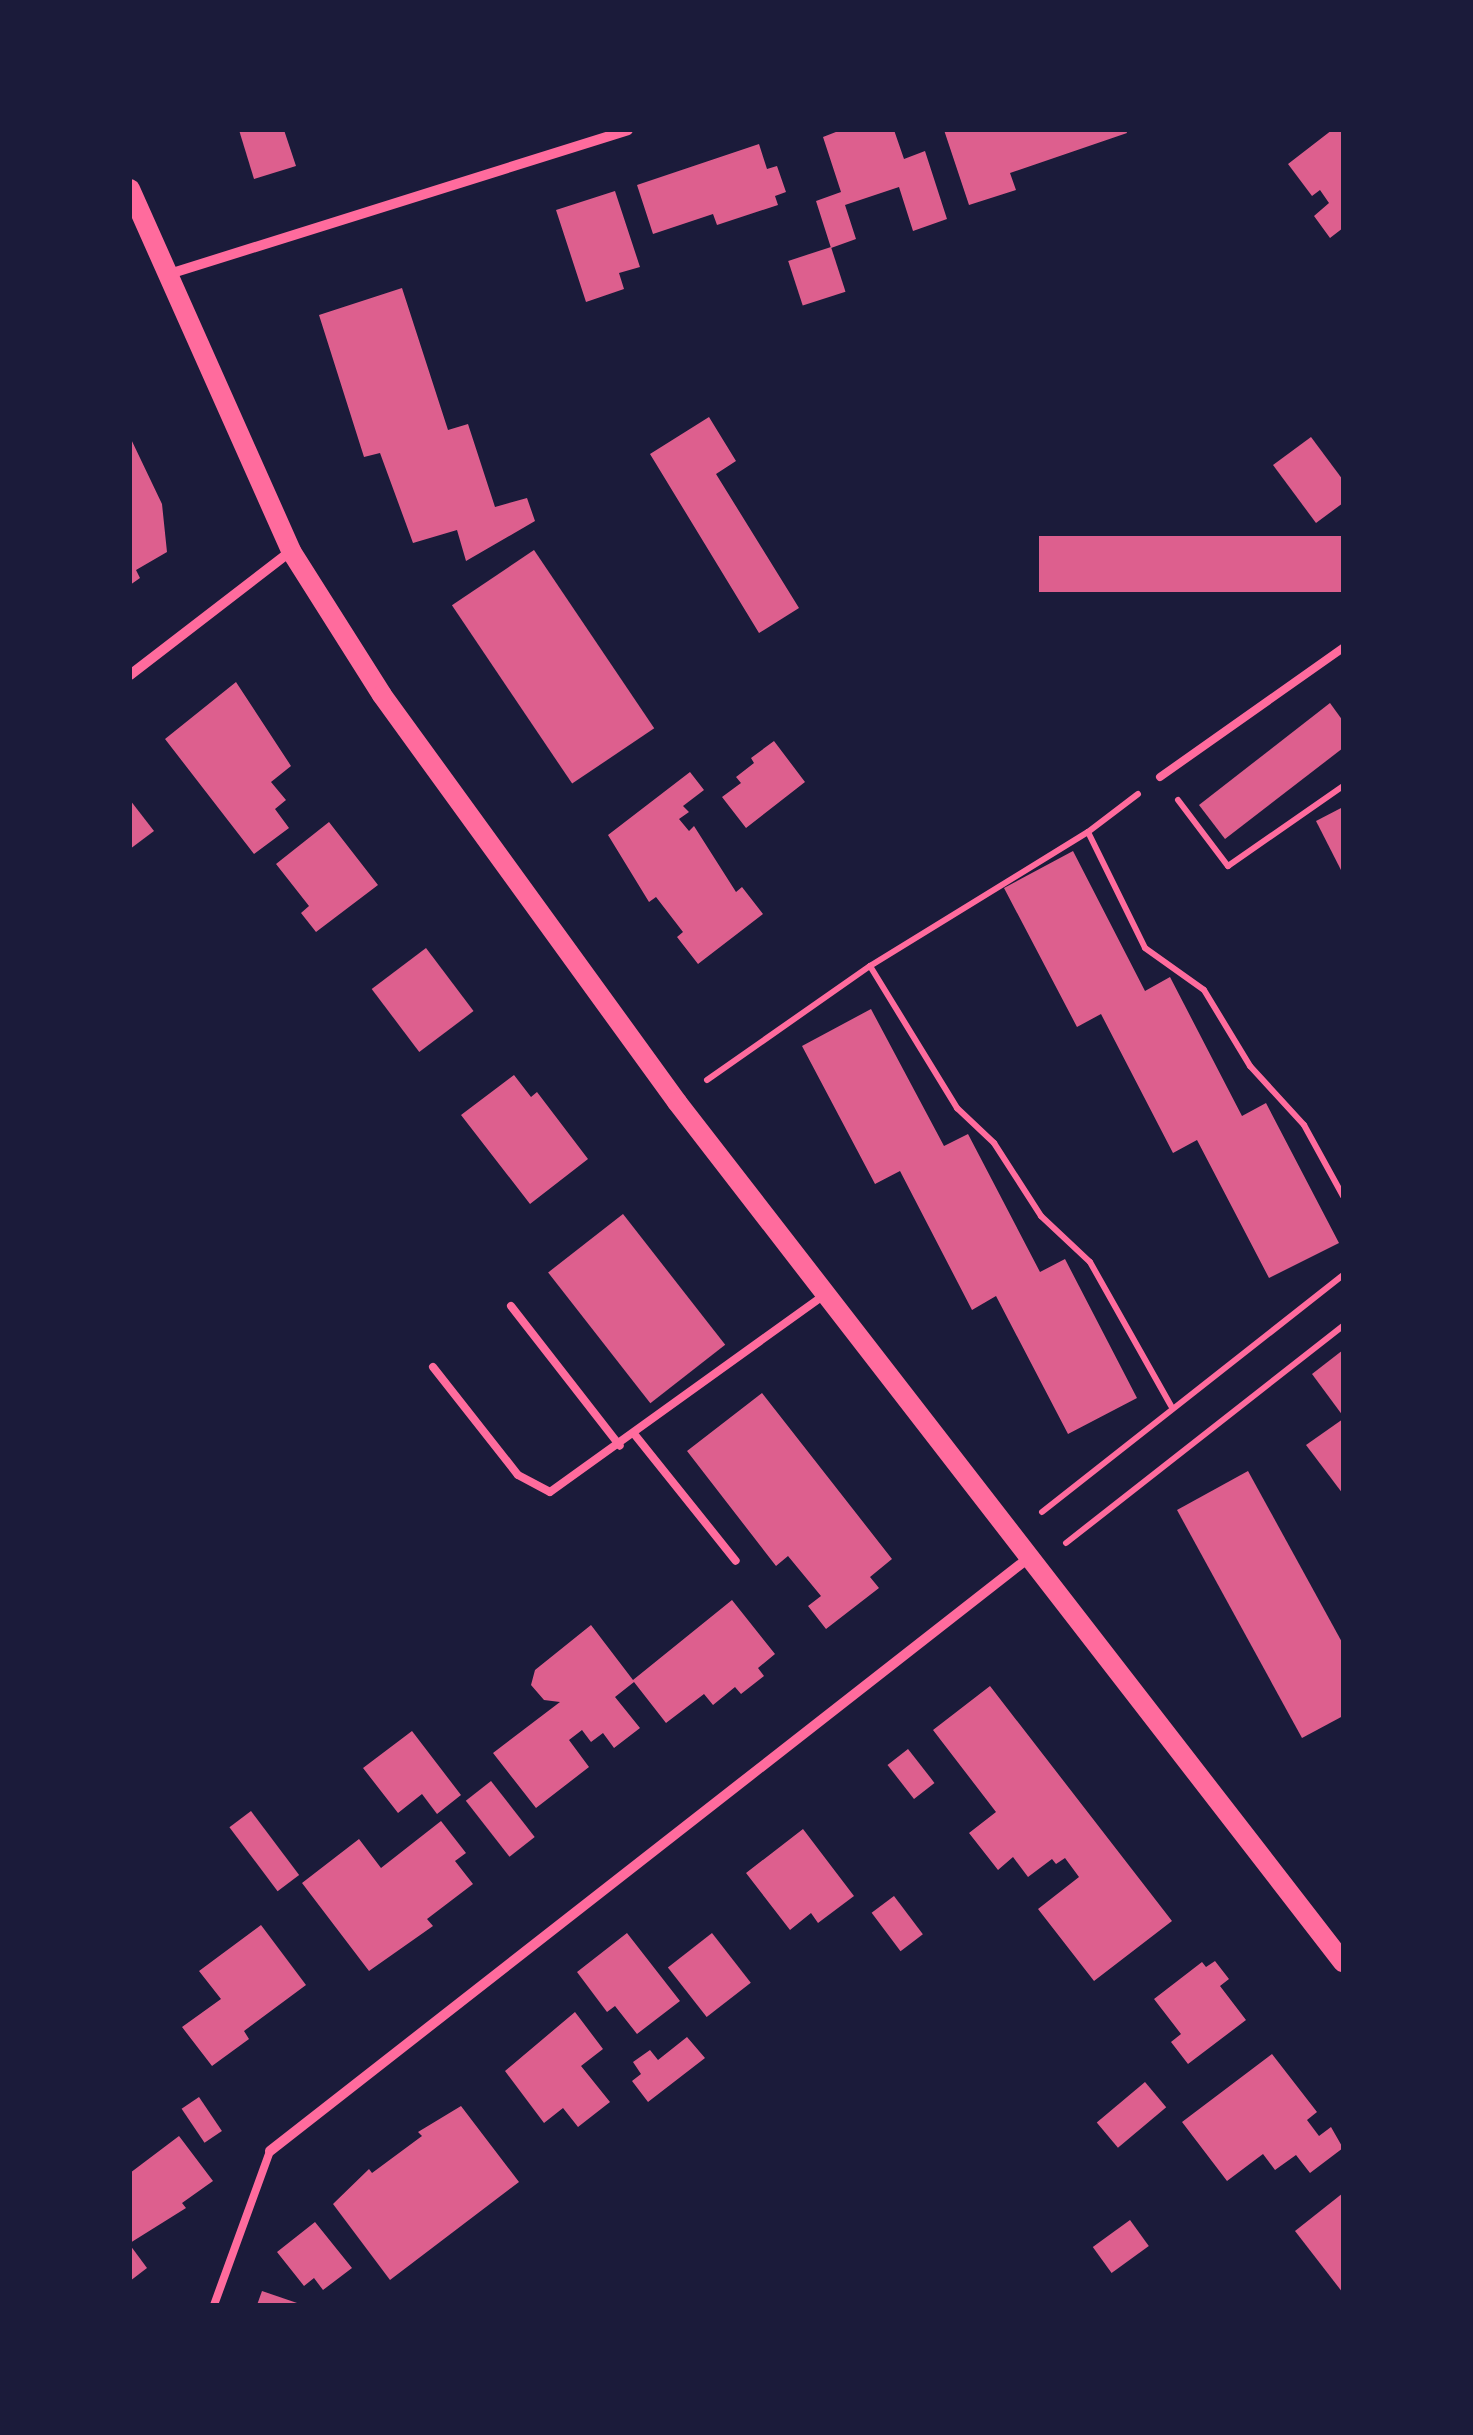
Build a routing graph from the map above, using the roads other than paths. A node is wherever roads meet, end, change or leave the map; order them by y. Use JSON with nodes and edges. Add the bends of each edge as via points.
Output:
{"nodes":[{"id":1,"x":628,"y":130,"type":"edge"},
{"id":2,"x":130,"y":189,"type":"edge"},
{"id":3,"x":134,"y":214,"type":"edge"},
{"id":4,"x":164,"y":276,"type":"junction"},
{"id":5,"x":290,"y":550,"type":"junction"},
{"id":6,"x":1343,"y":648,"type":"edge"},
{"id":7,"x":130,"y":675,"type":"edge"},
{"id":8,"x":1160,"y":777,"type":"road end"},
{"id":9,"x":826,"y":1294,"type":"junction"},
{"id":10,"x":511,"y":1306,"type":"dead end"},
{"id":11,"x":433,"y":1368,"type":"dead end"},
{"id":12,"x":635,"y":1435,"type":"junction"},
{"id":13,"x":620,"y":1446,"type":"junction"},
{"id":14,"x":736,"y":1561,"type":"dead end"},
{"id":15,"x":1030,"y":1564,"type":"junction"},
{"id":16,"x":1343,"y":1962,"type":"edge"},
{"id":17,"x":270,"y":2151,"type":"joint"},
{"id":18,"x":214,"y":2305,"type":"edge"}],
"edges":[{"from":1,"to":4,"type":"street"},
{"from":2,"to":3,"type":"main road"},
{"from":3,"to":4,"type":"main road"},
{"from":4,"to":5,"type":"main road"},
{"from":5,"to":7,"type":"street"},
{"from":5,"to":9,"type":"main road","via":[[500,864]]},
{"from":6,"to":8,"type":"lane"},
{"from":9,"to":12,"type":"lane"},
{"from":9,"to":15,"type":"main road"},
{"from":10,"to":13,"type":"lane"},
{"from":11,"to":13,"type":"lane","via":[[518,1475],[550,1492]]},
{"from":12,"to":13,"type":"lane"},
{"from":12,"to":14,"type":"lane"},
{"from":15,"to":16,"type":"main road"},
{"from":15,"to":17,"type":"street"},
{"from":17,"to":18,"type":"lane"}]}
